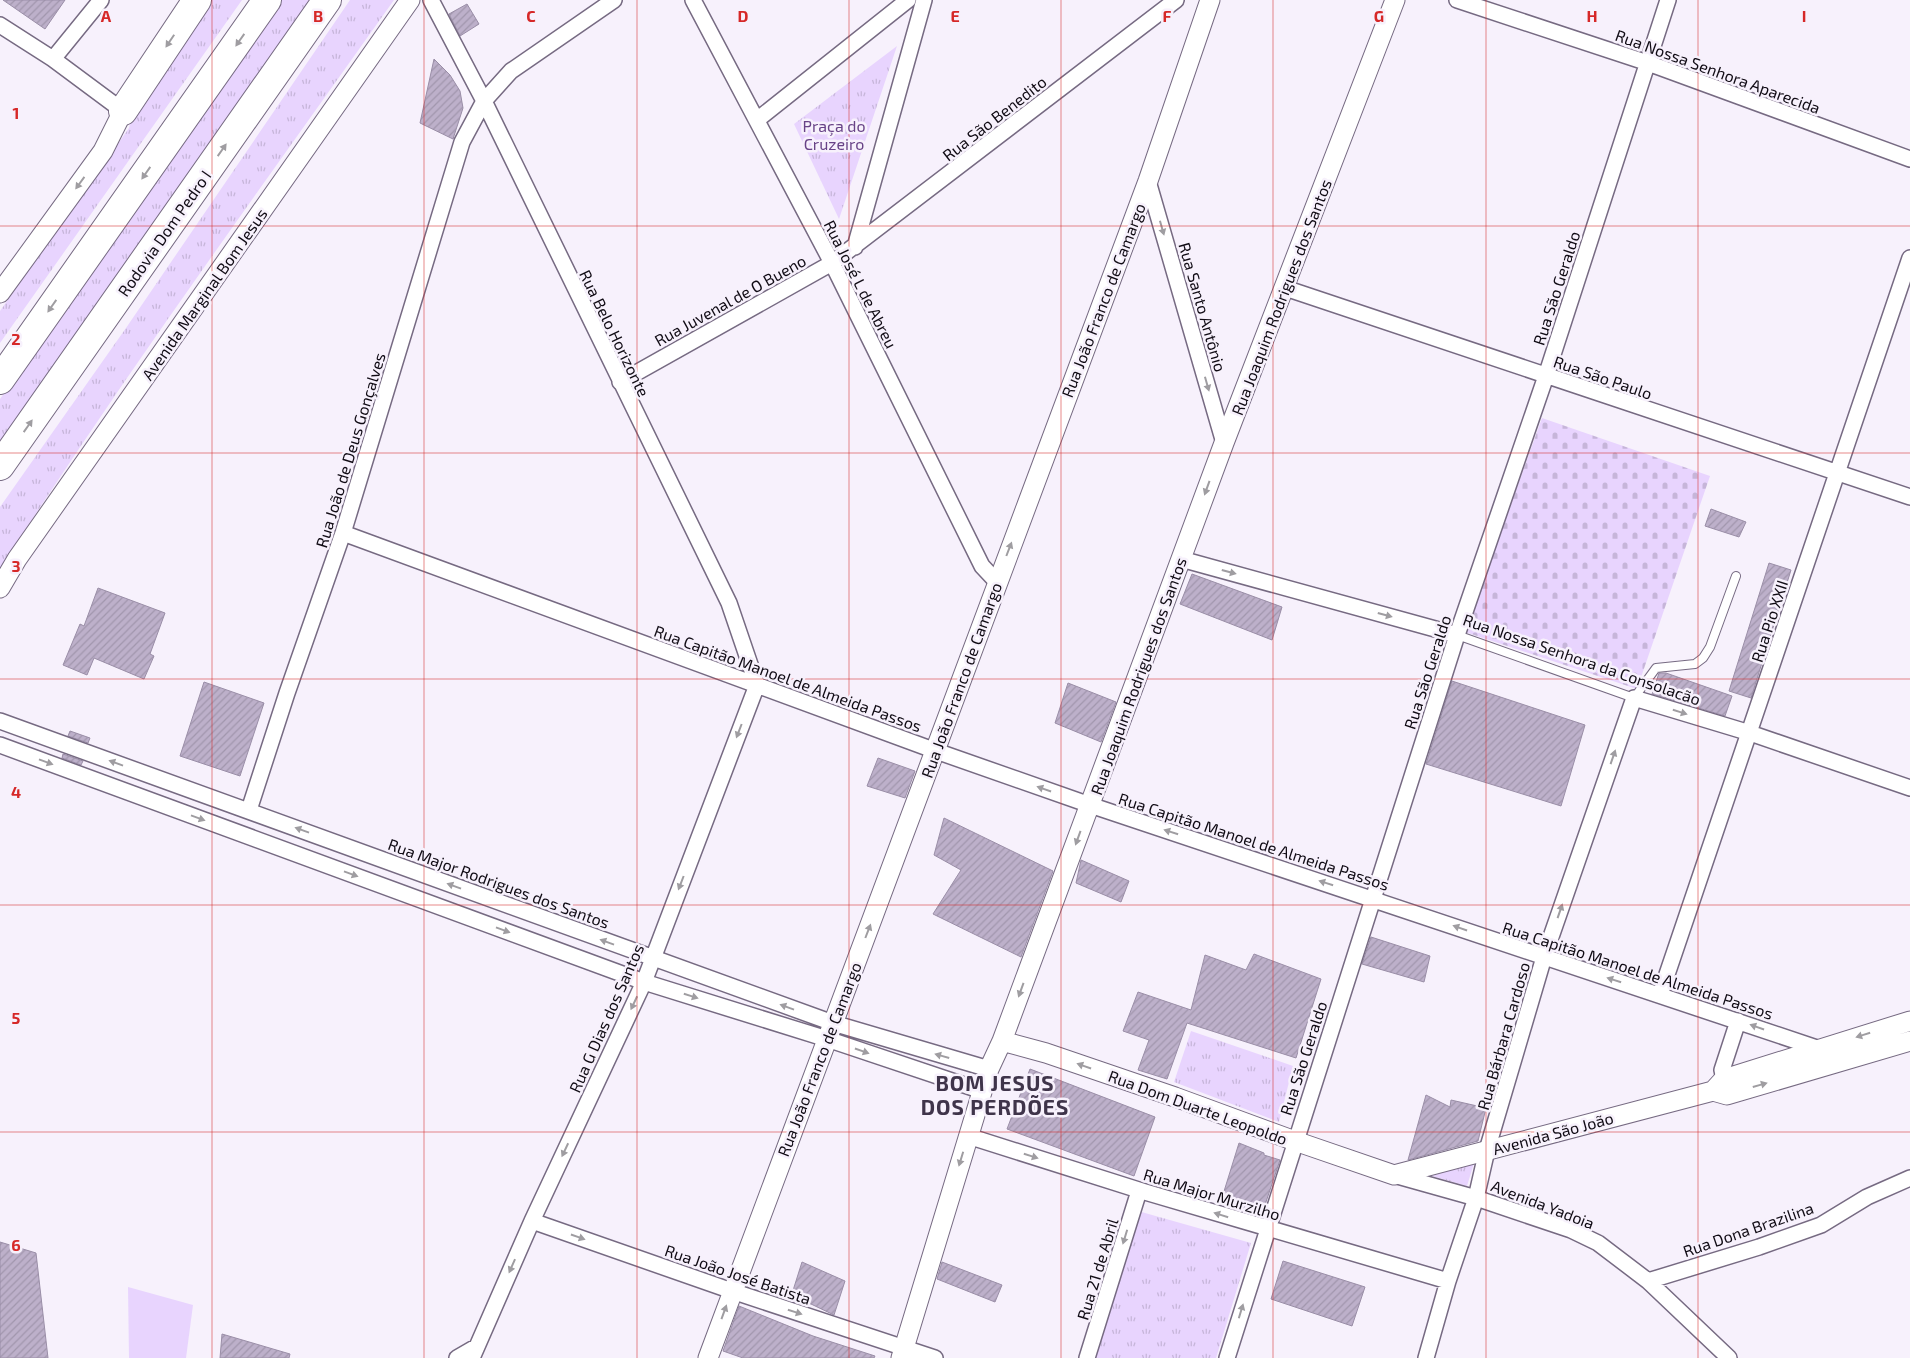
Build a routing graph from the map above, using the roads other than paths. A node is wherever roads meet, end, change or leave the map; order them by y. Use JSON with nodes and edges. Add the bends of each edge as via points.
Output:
{"nodes":[{"id":1,"x":101,"y":0,"type":"edge"},
{"id":2,"x":197,"y":0,"type":"edge"},
{"id":3,"x":268,"y":0,"type":"edge"},
{"id":4,"x":327,"y":0,"type":"edge"},
{"id":5,"x":410,"y":0,"type":"edge"},
{"id":6,"x":431,"y":0,"type":"edge"},
{"id":7,"x":614,"y":0,"type":"edge"},
{"id":8,"x":693,"y":0,"type":"edge"},
{"id":9,"x":908,"y":0,"type":"edge"},
{"id":10,"x":924,"y":0,"type":"edge"},
{"id":11,"x":1176,"y":0,"type":"edge"},
{"id":12,"x":1210,"y":0,"type":"edge"},
{"id":13,"x":1395,"y":0,"type":"edge"},
{"id":14,"x":1456,"y":0,"type":"edge"},
{"id":15,"x":1668,"y":0,"type":"edge"},
{"id":16,"x":0,"y":25,"type":"edge"},
{"id":17,"x":53,"y":60,"type":"junction"},
{"id":18,"x":1648,"y":64,"type":"junction"},
{"id":19,"x":484,"y":101,"type":"junction"},
{"id":20,"x":123,"y":111,"type":"junction"},
{"id":21,"x":757,"y":120,"type":"junction"},
{"id":22,"x":1910,"y":159,"type":"edge"},
{"id":23,"x":1148,"y":181,"type":"junction"},
{"id":24,"x":855,"y":247,"type":"junction"},
{"id":25,"x":1910,"y":258,"type":"edge"},
{"id":26,"x":832,"y":263,"type":"junction"},
{"id":27,"x":1285,"y":288,"type":"junction"},
{"id":28,"x":0,"y":294,"type":"edge"},
{"id":29,"x":1546,"y":376,"type":"junction"},
{"id":30,"x":0,"y":380,"type":"edge"},
{"id":31,"x":620,"y":382,"type":"junction"},
{"id":32,"x":1224,"y":443,"type":"junction"},
{"id":33,"x":0,"y":466,"type":"edge"},
{"id":34,"x":1837,"y":474,"type":"junction"},
{"id":35,"x":1910,"y":497,"type":"edge"},
{"id":36,"x":344,"y":533,"type":"junction"},
{"id":37,"x":1182,"y":559,"type":"junction"},
{"id":38,"x":1736,"y":576,"type":"dead end"},
{"id":39,"x":997,"y":582,"type":"junction"},
{"id":40,"x":0,"y":588,"type":"edge"},
{"id":41,"x":1457,"y":635,"type":"junction"},
{"id":42,"x":757,"y":685,"type":"junction"},
{"id":43,"x":1634,"y":698,"type":"junction"},
{"id":44,"x":4,"y":723,"type":"edge"},
{"id":45,"x":1750,"y":734,"type":"junction"},
{"id":46,"x":0,"y":744,"type":"edge"},
{"id":47,"x":936,"y":751,"type":"junction"},
{"id":48,"x":150,"y":777,"type":"junction"},
{"id":49,"x":1910,"y":788,"type":"edge"},
{"id":50,"x":142,"y":797,"type":"junction"},
{"id":51,"x":1090,"y":805,"type":"junction"},
{"id":52,"x":249,"y":810,"type":"junction"},
{"id":53,"x":1372,"y":899,"type":"junction"},
{"id":54,"x":1544,"y":957,"type":"junction"},
{"id":55,"x":653,"y":958,"type":"junction"},
{"id":56,"x":644,"y":982,"type":"junction"},
{"id":57,"x":1660,"y":995,"type":"junction"},
{"id":58,"x":1738,"y":1021,"type":"junction"},
{"id":59,"x":1910,"y":1021,"type":"edge"},
{"id":60,"x":830,"y":1031,"type":"junction"},
{"id":61,"x":1002,"y":1041,"type":"junction"},
{"id":62,"x":1910,"y":1041,"type":"edge"},
{"id":63,"x":1820,"y":1049,"type":"junction"},
{"id":64,"x":989,"y":1070,"type":"junction"},
{"id":65,"x":1721,"y":1088,"type":"junction"},
{"id":66,"x":982,"y":1092,"type":"junction"},
{"id":67,"x":968,"y":1136,"type":"junction"},
{"id":68,"x":1295,"y":1141,"type":"junction"},
{"id":69,"x":1487,"y":1150,"type":"junction"},
{"id":70,"x":1394,"y":1175,"type":"junction"},
{"id":71,"x":1907,"y":1182,"type":"edge"},
{"id":72,"x":1139,"y":1190,"type":"junction"},
{"id":73,"x":1476,"y":1198,"type":"junction"},
{"id":74,"x":532,"y":1221,"type":"junction"},
{"id":75,"x":1268,"y":1229,"type":"junction"},
{"id":76,"x":1648,"y":1280,"type":"junction"},
{"id":77,"x":1448,"y":1281,"type":"junction"},
{"id":78,"x":732,"y":1291,"type":"junction"},
{"id":79,"x":474,"y":1353,"type":"edge"},
{"id":80,"x":903,"y":1353,"type":"edge"},
{"id":81,"x":456,"y":1358,"type":"edge"},
{"id":82,"x":708,"y":1358,"type":"edge"},
{"id":83,"x":935,"y":1358,"type":"edge"},
{"id":84,"x":1087,"y":1358,"type":"edge"},
{"id":85,"x":1227,"y":1358,"type":"edge"},
{"id":86,"x":1426,"y":1358,"type":"edge"},
{"id":87,"x":1730,"y":1358,"type":"edge"}],
"edges":[{"from":1,"to":17,"type":"street"},
{"from":2,"to":20,"type":"highway","one_way":true},
{"from":3,"to":30,"type":"highway","one_way":true},
{"from":33,"to":4,"type":"highway","name":"Rodovia Dom Pedro I","one_way":true},
{"from":5,"to":40,"type":"street","name":"Avenida Marginal Bom Jesus","via":[[17,559]]},
{"from":6,"to":19,"type":"street","name":"Rua Belo Horizonte"},
{"from":7,"to":19,"type":"street","name":"Rua João de Deus Gonçalves","via":[[511,71]]},
{"from":8,"to":21,"type":"street","name":"Rua José L de Abreu"},
{"from":9,"to":21,"type":"street"},
{"from":10,"to":24,"type":"street"},
{"from":11,"to":24,"type":"street","name":"Rua São Benedito"},
{"from":12,"to":23,"type":"street","name":"Rua João Franco de Camargo"},
{"from":13,"to":27,"type":"street","name":"Rua Joaquim Rodrigues dos Santos"},
{"from":14,"to":18,"type":"street","name":"Rua Nossa Senhora Aparecida"},
{"from":15,"to":18,"type":"street","name":"Rua São Geraldo"},
{"from":16,"to":17,"type":"street"},
{"from":17,"to":20,"type":"street"},
{"from":18,"to":22,"type":"street","name":"Rua Nossa Senhora Aparecida"},
{"from":18,"to":29,"type":"street","name":"Rua São Geraldo"},
{"from":19,"to":31,"type":"street","name":"Rua Belo Horizonte"},
{"from":19,"to":36,"type":"street","name":"Rua João de Deus Gonçalves","via":[[462,142]]},
{"from":20,"to":28,"type":"street","one_way":true,"via":[[103,151]]},
{"from":21,"to":26,"type":"street","name":"Rua José L de Abreu"},
{"from":23,"to":32,"type":"street","name":"Rua Santo Antônio","one_way":true},
{"from":39,"to":23,"type":"street","name":"Rua João Franco de Camargo","one_way":true},
{"from":24,"to":26,"type":"street","name":"Rua São Benedito"},
{"from":25,"to":34,"type":"street","name":"Rua Pio XXII"},
{"from":26,"to":31,"type":"street","name":"Rua Juvenal de O Bueno"},
{"from":26,"to":39,"type":"street","name":"Rua José L de Abreu","via":[[982,566]]},
{"from":27,"to":29,"type":"street","name":"Rua São Paulo"},
{"from":27,"to":32,"type":"street","name":"Rua Joaquim Rodrigues dos Santos"},
{"from":29,"to":34,"type":"street","name":"Rua São Paulo"},
{"from":29,"to":41,"type":"street","name":"Rua São Geraldo"},
{"from":31,"to":42,"type":"street","name":"Rua Belo Horizonte","via":[[729,602]]},
{"from":32,"to":37,"type":"street","name":"Rua Joaquim Rodrigues dos Santos","one_way":true},
{"from":34,"to":35,"type":"street","name":"Rua São Paulo"},
{"from":34,"to":45,"type":"street","name":"Rua Pio XXII"},
{"from":36,"to":42,"type":"street","name":"Rua Capitão Manoel de Almeida Passos"},
{"from":36,"to":52,"type":"street","name":"Rua João de Deus Gonçalves"},
{"from":37,"to":41,"type":"street","name":"Rua Nossa Senhora da Consolacão","one_way":true},
{"from":37,"to":51,"type":"street","name":"Rua Joaquim Rodrigues dos Santos"},
{"from":38,"to":43,"type":"lane","via":[[1703,658],[1695,664],[1658,666]]},
{"from":39,"to":47,"type":"street","name":"Rua João Franco de Camargo"},
{"from":41,"to":43,"type":"lane","name":"Rua Nossa Senhora da Consolacão"},
{"from":41,"to":53,"type":"street","name":"Rua São Geraldo"},
{"from":42,"to":47,"type":"street","name":"Rua Capitão Manoel de Almeida Passos"},
{"from":42,"to":55,"type":"street","name":"Rua G Dias dos Santos","one_way":true},
{"from":43,"to":45,"type":"street","name":"Rua Nossa Senhora da Consolacão","one_way":true},
{"from":54,"to":43,"type":"street","name":"Rua Bárbara Cardoso","one_way":true},
{"from":44,"to":46,"type":"street"},
{"from":48,"to":44,"type":"street","name":"Rua Major Rodrigues dos Santos","one_way":true},
{"from":45,"to":49,"type":"street","name":"Rua Nossa Senhora da Consolacão"},
{"from":45,"to":57,"type":"street","name":"Rua Pio XXII"},
{"from":46,"to":50,"type":"street","name":"Rua Major Rodrigues dos Santos","one_way":true},
{"from":51,"to":47,"type":"street","name":"Rua Capitão Manoel de Almeida Passos","one_way":true},
{"from":60,"to":47,"type":"street","name":"Rua João Franco de Camargo","one_way":true},
{"from":48,"to":50,"type":"street"},
{"from":48,"to":52,"type":"street","name":"Rua Major Rodrigues dos Santos"},
{"from":50,"to":56,"type":"street","name":"Rua Major Rodrigues dos Santos","one_way":true},
{"from":53,"to":51,"type":"street","name":"Rua Capitão Manoel de Almeida Passos","one_way":true},
{"from":51,"to":61,"type":"street","name":"Rua Joaquim Rodrigues dos Santos","one_way":true},
{"from":55,"to":52,"type":"street","name":"Rua Major Rodrigues dos Santos","one_way":true},
{"from":54,"to":53,"type":"street","name":"Rua Capitão Manoel de Almeida Passos","one_way":true},
{"from":53,"to":68,"type":"street","name":"Rua São Geraldo"},
{"from":57,"to":54,"type":"street","name":"Rua Capitão Manoel de Almeida Passos","one_way":true},
{"from":54,"to":69,"type":"street","name":"Rua Bárbara Cardoso"},
{"from":55,"to":56,"type":"street","name":"Rua G Dias dos Santos"},
{"from":60,"to":55,"type":"street","name":"Rua Major Rodrigues dos Santos","one_way":true},
{"from":56,"to":60,"type":"street","name":"Rua Major Rodrigues dos Santos","one_way":true},
{"from":56,"to":74,"type":"street","name":"Rua G Dias dos Santos","one_way":true},
{"from":57,"to":58,"type":"street","name":"Rua Capitão Manoel de Almeida Passos"},
{"from":63,"to":58,"type":"street","name":"Rua Capitão Manoel de Almeida Passos","one_way":true},
{"from":58,"to":65,"type":"street","via":[[1722,1070]]},
{"from":59,"to":63,"type":"street","name":"Avenida São João","one_way":true},
{"from":64,"to":60,"type":"street","name":"Rua Major Rodrigues dos Santos","one_way":true},
{"from":60,"to":66,"type":"street","name":"Rua Major Rodrigues dos Santos","one_way":true},
{"from":60,"to":78,"type":"street","name":"Rua João Franco de Camargo"},
{"from":61,"to":64,"type":"street","name":"Rua Joaquim Rodrigues dos Santos"},
{"from":68,"to":61,"type":"street","name":"Rua Dom Duarte Leopoldo","one_way":true,"via":[[1175,1097]]},
{"from":65,"to":62,"type":"street","name":"Avenida São João","one_way":true},
{"from":63,"to":65,"type":"street","name":"Avenida São João"},
{"from":64,"to":66,"type":"street","name":"Rua Joaquim Rodrigues dos Santos"},
{"from":65,"to":69,"type":"street","name":"Avenida São João"},
{"from":66,"to":67,"type":"street","name":"Rua Joaquim Rodrigues dos Santos"},
{"from":67,"to":72,"type":"street","name":"Rua Major Murzilho","one_way":true},
{"from":67,"to":80,"type":"street","name":"Rua Joaquim Rodrigues dos Santos","one_way":true},
{"from":68,"to":70,"type":"street","name":"Rua Dom Duarte Leopoldo"},
{"from":68,"to":75,"type":"street","name":"Rua São Geraldo"},
{"from":69,"to":70,"type":"street","name":"Avenida São João"},
{"from":69,"to":73,"type":"street","name":"Rua Bárbara Cardoso"},
{"from":70,"to":73,"type":"street","name":"Avenida Yadoia"},
{"from":71,"to":76,"type":"street","name":"Rua Dona Brazilina","via":[[1867,1197],[1821,1225]]},
{"from":75,"to":72,"type":"street","name":"Rua Major Murzilho","one_way":true},
{"from":72,"to":84,"type":"street","name":"Rua 21 de Abril","one_way":true},
{"from":73,"to":76,"type":"street","name":"Avenida Yadoia","via":[[1571,1230],[1598,1244]]},
{"from":73,"to":77,"type":"street","name":"Rua Bárbara Cardoso"},
{"from":74,"to":78,"type":"street","name":"Rua João José Batista","one_way":true},
{"from":74,"to":79,"type":"street","name":"Rua G Dias dos Santos","one_way":true},
{"from":75,"to":77,"type":"street","name":"Rua Major Murzilho"},
{"from":85,"to":75,"type":"street","name":"Rua São Geraldo","one_way":true},
{"from":76,"to":87,"type":"street","name":"Avenida Yadoia"},
{"from":77,"to":86,"type":"street","name":"Rua Bárbara Cardoso"},
{"from":78,"to":80,"type":"street","name":"Rua João José Batista","one_way":true},
{"from":82,"to":78,"type":"street","name":"Rua João Franco de Camargo","one_way":true},
{"from":79,"to":81,"type":"street"},
{"from":80,"to":83,"type":"street","name":"Rua João José Batista"}]}
